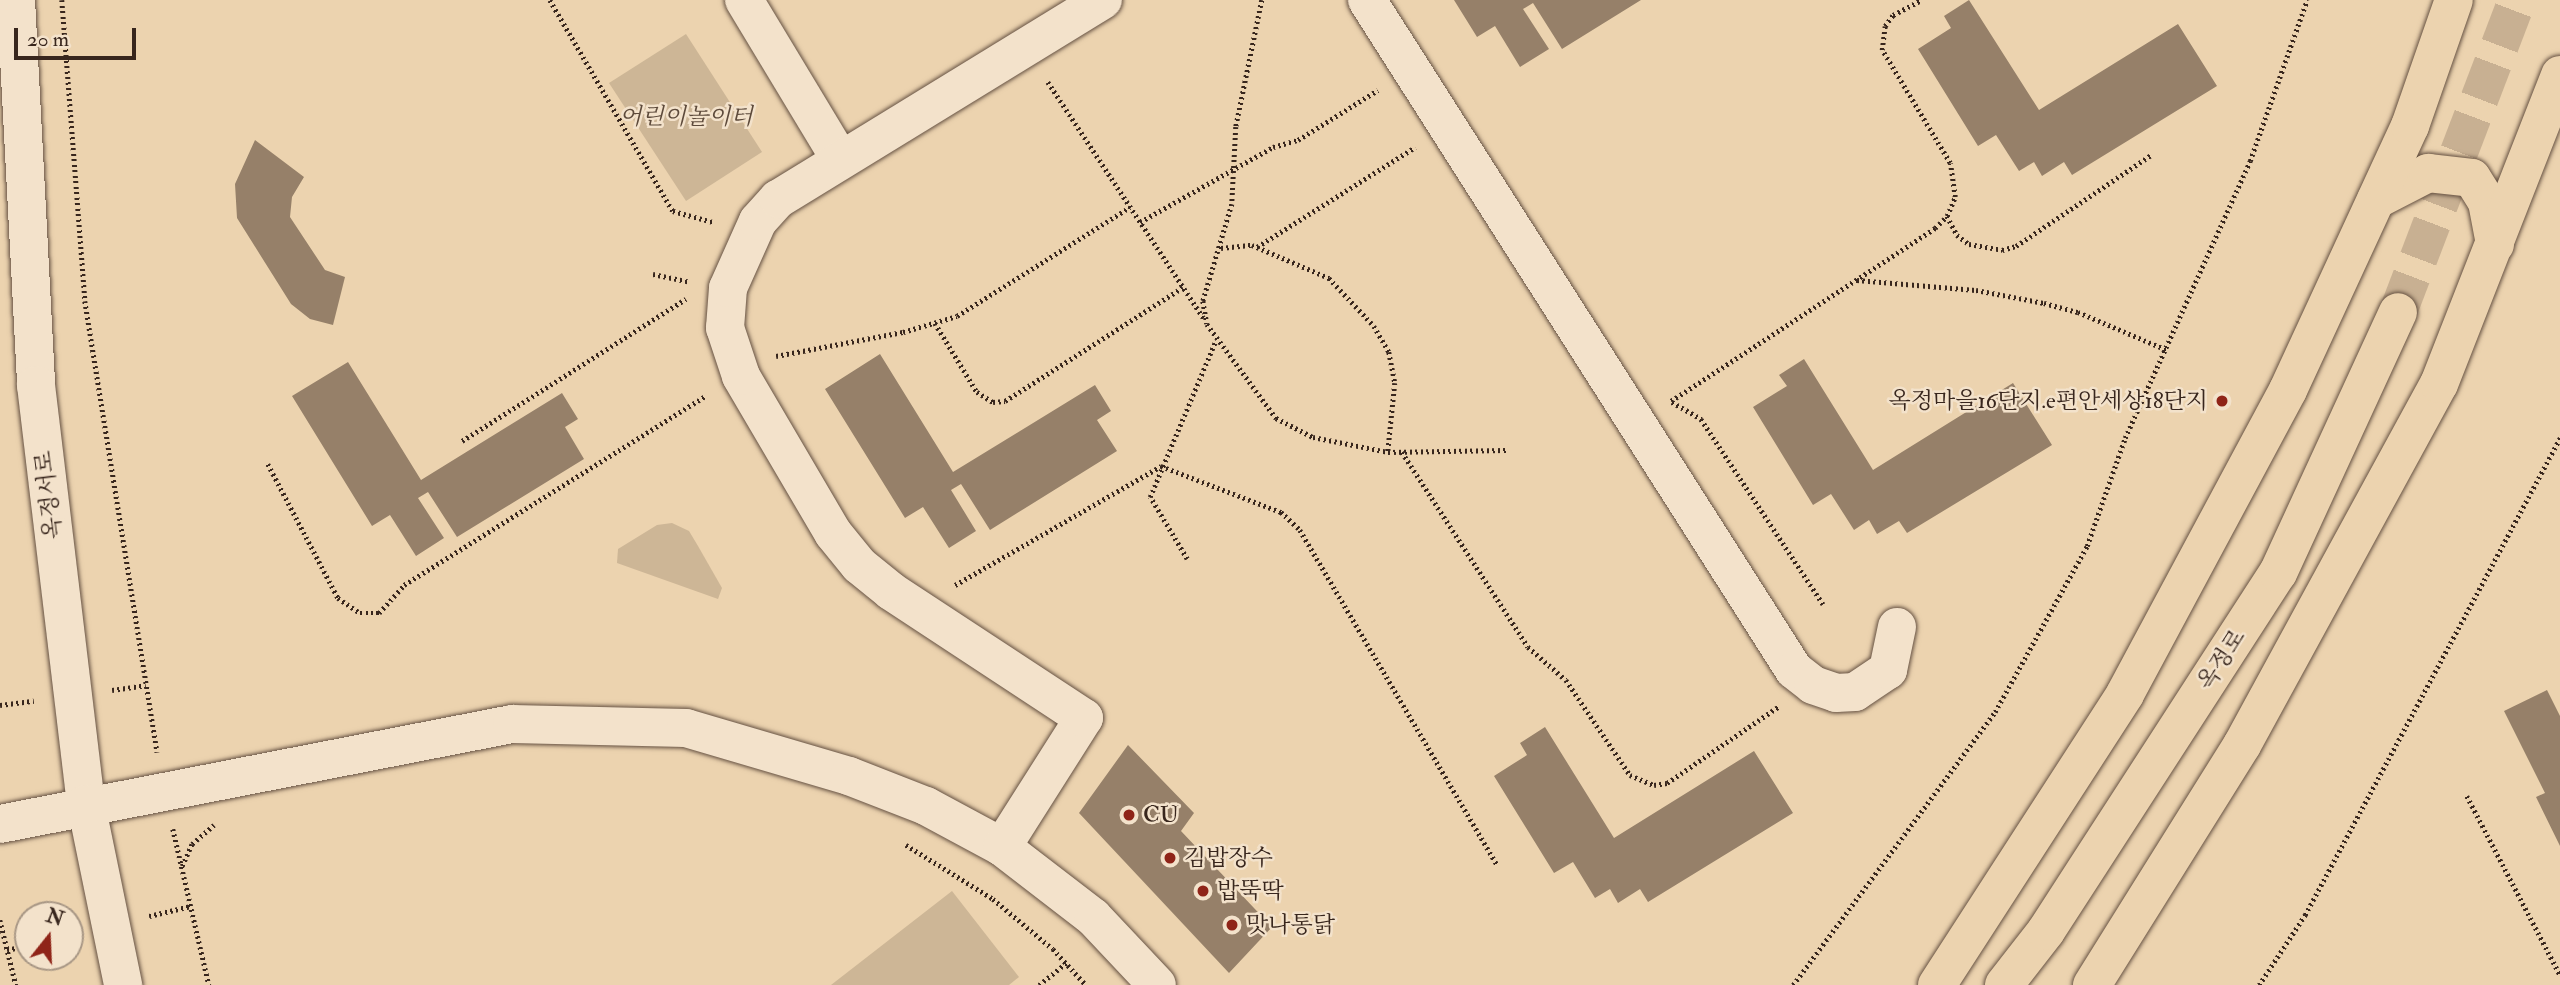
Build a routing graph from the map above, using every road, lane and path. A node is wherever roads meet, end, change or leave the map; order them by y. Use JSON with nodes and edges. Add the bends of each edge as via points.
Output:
{"nodes":[{"id":1,"x":16,"y":0,"type":"edge"},
{"id":2,"x":62,"y":0,"type":"edge"},
{"id":3,"x":744,"y":0,"type":"edge"},
{"id":4,"x":1103,"y":0,"type":"edge"},
{"id":5,"x":1262,"y":0,"type":"edge"},
{"id":6,"x":1367,"y":0,"type":"edge"},
{"id":7,"x":1921,"y":0,"type":"edge"},
{"id":8,"x":2307,"y":0,"type":"edge"},
{"id":9,"x":2454,"y":0,"type":"edge"},
{"id":10,"x":1040,"y":69,"type":"dead end"},
{"id":11,"x":2560,"y":75,"type":"edge"},
{"id":12,"x":1391,"y":82,"type":"dead end"},
{"id":13,"x":1428,"y":139,"type":"dead end"},
{"id":14,"x":2151,"y":155,"type":"dead end"},
{"id":15,"x":840,"y":159,"type":"junction"},
{"id":16,"x":1234,"y":170,"type":"junction"},
{"id":17,"x":2376,"y":200,"type":"junction"},
{"id":18,"x":1130,"y":207,"type":"junction"},
{"id":19,"x":1947,"y":216,"type":"junction"},
{"id":20,"x":1140,"y":222,"type":"junction"},
{"id":21,"x":2495,"y":244,"type":"junction"},
{"id":22,"x":1257,"y":247,"type":"junction"},
{"id":23,"x":1221,"y":248,"type":"junction"},
{"id":24,"x":1856,"y":280,"type":"junction"},
{"id":25,"x":1183,"y":287,"type":"junction"},
{"id":26,"x":698,"y":292,"type":"dead end"},
{"id":27,"x":2398,"y":312,"type":"tunnel mouth"},
{"id":28,"x":935,"y":323,"type":"junction"},
{"id":29,"x":1207,"y":324,"type":"junction"},
{"id":30,"x":1217,"y":339,"type":"junction"},
{"id":31,"x":2167,"y":350,"type":"junction"},
{"id":32,"x":765,"y":358,"type":"dead end"},
{"id":33,"x":716,"y":390,"type":"dead end"},
{"id":34,"x":1671,"y":401,"type":"dead end"},
{"id":35,"x":2560,"y":438,"type":"edge"},
{"id":36,"x":462,"y":441,"type":"dead end"},
{"id":37,"x":1506,"y":450,"type":"dead end"},
{"id":38,"x":1388,"y":452,"type":"junction"},
{"id":39,"x":1402,"y":452,"type":"junction"},
{"id":40,"x":268,"y":464,"type":"dead end"},
{"id":41,"x":1161,"y":466,"type":"junction"},
{"id":42,"x":1187,"y":559,"type":"dead end"},
{"id":43,"x":960,"y":594,"type":"dead end"},
{"id":44,"x":1898,"y":627,"type":"dead end"},
{"id":45,"x":1778,"y":707,"type":"dead end"},
{"id":46,"x":163,"y":790,"type":"junction"},
{"id":47,"x":2468,"y":796,"type":"dead end"},
{"id":48,"x":86,"y":804,"type":"junction"},
{"id":49,"x":220,"y":823,"type":"dead end"},
{"id":50,"x":0,"y":824,"type":"edge"},
{"id":51,"x":901,"y":842,"type":"dead end"},
{"id":52,"x":1002,"y":847,"type":"junction"},
{"id":53,"x":1498,"y":866,"type":"dead end"},
{"id":54,"x":181,"y":867,"type":"junction"},
{"id":55,"x":0,"y":920,"type":"edge"},
{"id":56,"x":14,"y":948,"type":"edge"},
{"id":57,"x":7,"y":950,"type":"junction"},
{"id":58,"x":1066,"y":963,"type":"junction"},
{"id":59,"x":2560,"y":975,"type":"edge"},
{"id":60,"x":16,"y":985,"type":"edge"},
{"id":61,"x":123,"y":985,"type":"edge"},
{"id":62,"x":209,"y":985,"type":"edge"},
{"id":63,"x":1039,"y":985,"type":"edge"},
{"id":64,"x":1086,"y":985,"type":"edge"},
{"id":65,"x":1157,"y":985,"type":"edge"},
{"id":66,"x":1793,"y":985,"type":"edge"},
{"id":67,"x":1937,"y":985,"type":"edge"},
{"id":68,"x":2004,"y":985,"type":"edge"},
{"id":69,"x":2092,"y":985,"type":"edge"},
{"id":70,"x":2259,"y":985,"type":"edge"}],
"edges":[{"from":1,"to":48,"type":"street","name":"옥정서로","via":[[36,385]]},
{"from":2,"to":46,"type":"path","via":[[85,300]]},
{"from":3,"to":15,"type":"street"},
{"from":4,"to":15,"type":"street"},
{"from":5,"to":16,"type":"path","via":[[1236,127]]},
{"from":6,"to":44,"type":"street","via":[[1794,670],[1813,685],[1836,693],[1855,692],[1888,670]]},
{"from":7,"to":19,"type":"path","via":[[1893,15],[1881,38],[1882,50],[1950,163],[1955,197]]},
{"from":8,"to":31,"type":"path","via":[[2250,161]]},
{"from":9,"to":17,"type":"main road","via":[[2410,126]]},
{"from":10,"to":18,"type":"path"},
{"from":11,"to":21,"type":"main road"},
{"from":12,"to":16,"type":"path","via":[[1298,140],[1282,142]]},
{"from":13,"to":22,"type":"path"},
{"from":14,"to":19,"type":"path","via":[[2003,250],[1969,244],[1957,235]]},
{"from":15,"to":52,"type":"street","via":[[778,199],[758,221],[728,288],[725,328],[730,350],[833,533],[859,565],[891,591],[1084,718]]},
{"from":16,"to":20,"type":"path"},
{"from":16,"to":23,"type":"path","via":[[1232,204]]},
{"from":17,"to":21,"type":"main road","via":[[2428,173],[2472,178],[2487,202]]},
{"from":17,"to":67,"type":"main road","via":[[2288,390],[2125,694]]},
{"from":18,"to":20,"type":"path"},
{"from":18,"to":28,"type":"path","via":[[957,316]]},
{"from":19,"to":24,"type":"path"},
{"from":20,"to":25,"type":"path"},
{"from":21,"to":69,"type":"main road","via":[[2438,384],[2242,745]]},
{"from":22,"to":23,"type":"path"},
{"from":22,"to":38,"type":"path","via":[[1329,278],[1374,326],[1389,352],[1395,383]]},
{"from":23,"to":29,"type":"path","via":[[1203,301]]},
{"from":24,"to":31,"type":"path","via":[[1976,290],[2043,303],[2078,312]]},
{"from":24,"to":34,"type":"path"},
{"from":25,"to":28,"type":"path","via":[[1005,401],[993,402],[977,392]]},
{"from":25,"to":29,"type":"path"},
{"from":26,"to":36,"type":"path"},
{"from":27,"to":68,"type":"main road","name":"옥정로","via":[[2278,573],[2046,931]]},
{"from":28,"to":32,"type":"path"},
{"from":29,"to":30,"type":"path"},
{"from":30,"to":38,"type":"path","via":[[1276,418],[1335,444]]},
{"from":30,"to":41,"type":"path"},
{"from":31,"to":66,"type":"path","via":[[2125,438],[2087,546],[1995,712]]},
{"from":33,"to":40,"type":"path","via":[[404,585],[379,613],[360,612],[338,598]]},
{"from":35,"to":70,"type":"path","via":[[2312,903]]},
{"from":37,"to":39,"type":"path"},
{"from":38,"to":39,"type":"path"},
{"from":39,"to":45,"type":"path","via":[[1528,647],[1566,680],[1630,775],[1641,783],[1667,783]]},
{"from":41,"to":42,"type":"path","via":[[1150,497]]},
{"from":41,"to":43,"type":"path","via":[[951,587]]},
{"from":41,"to":53,"type":"path","via":[[1280,512],[1300,530]]},
{"from":46,"to":48,"type":"street"},
{"from":46,"to":52,"type":"street","via":[[512,723],[686,729],[849,776],[926,806]]},
{"from":46,"to":54,"type":"path"},
{"from":47,"to":59,"type":"path"},
{"from":48,"to":50,"type":"street"},
{"from":48,"to":61,"type":"street","name":"옥정서로"},
{"from":49,"to":54,"type":"path","via":[[200,834]]},
{"from":51,"to":58,"type":"path","via":[[993,899]]},
{"from":52,"to":65,"type":"street","via":[[1093,917]]},
{"from":54,"to":62,"type":"path"},
{"from":55,"to":57,"type":"path"},
{"from":56,"to":57,"type":"path"},
{"from":57,"to":60,"type":"path"},
{"from":58,"to":63,"type":"path"},
{"from":58,"to":64,"type":"path"}]}
